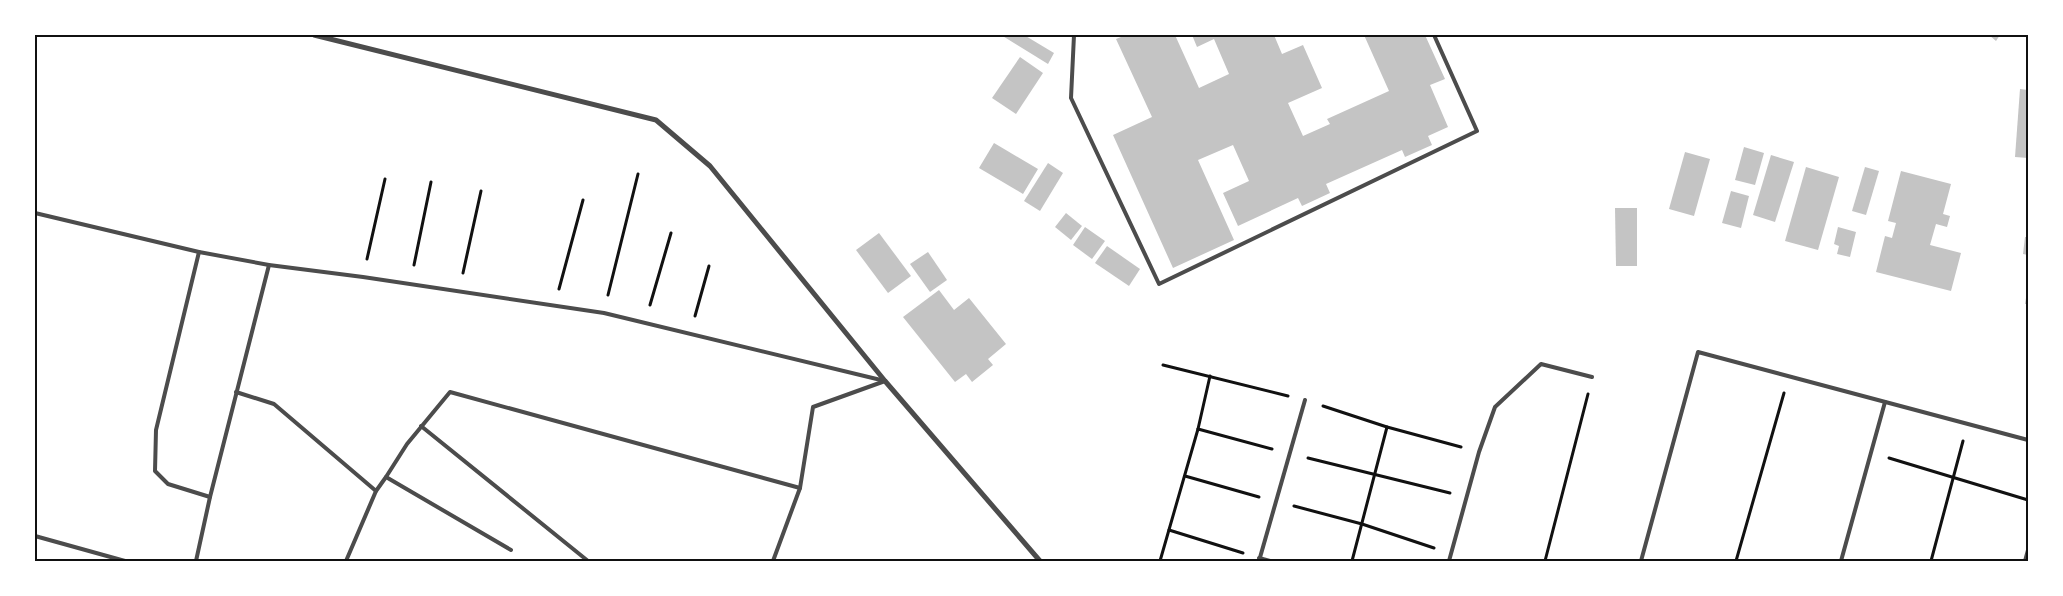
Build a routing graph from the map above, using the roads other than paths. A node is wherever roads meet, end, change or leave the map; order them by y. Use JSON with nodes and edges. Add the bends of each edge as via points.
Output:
{"nodes":[{"id":1,"x":314,"y":35,"type":"edge"},
{"id":2,"x":1074,"y":35,"type":"edge"},
{"id":3,"x":1434,"y":35,"type":"edge"},
{"id":4,"x":35,"y":213,"type":"edge"},
{"id":5,"x":199,"y":252,"type":"junction"},
{"id":6,"x":269,"y":266,"type":"junction"},
{"id":7,"x":1592,"y":377,"type":"road end"},
{"id":8,"x":885,"y":381,"type":"junction"},
{"id":9,"x":236,"y":392,"type":"junction"},
{"id":10,"x":1305,"y":400,"type":"road end"},
{"id":11,"x":1886,"y":402,"type":"junction"},
{"id":12,"x":421,"y":426,"type":"junction"},
{"id":13,"x":2028,"y":440,"type":"edge"},
{"id":14,"x":386,"y":477,"type":"junction"},
{"id":15,"x":800,"y":488,"type":"junction"},
{"id":16,"x":376,"y":491,"type":"junction"},
{"id":17,"x":210,"y":497,"type":"junction"},
{"id":18,"x":35,"y":536,"type":"edge"},
{"id":19,"x":511,"y":550,"type":"dead end"},
{"id":20,"x":2028,"y":550,"type":"edge"},
{"id":21,"x":1259,"y":560,"type":"edge"},
{"id":22,"x":125,"y":561,"type":"edge"},
{"id":23,"x":196,"y":561,"type":"edge"},
{"id":24,"x":346,"y":561,"type":"edge"},
{"id":25,"x":588,"y":561,"type":"edge"},
{"id":26,"x":774,"y":561,"type":"edge"},
{"id":27,"x":1040,"y":561,"type":"edge"},
{"id":28,"x":1270,"y":561,"type":"edge"},
{"id":29,"x":1448,"y":561,"type":"edge"},
{"id":30,"x":1641,"y":561,"type":"edge"},
{"id":31,"x":1841,"y":561,"type":"edge"},
{"id":32,"x":2025,"y":561,"type":"edge"}],
"edges":[{"from":1,"to":8,"type":"street","via":[[656,120],[710,166]]},
{"from":2,"to":3,"type":"lane","via":[[1071,98],[1160,284],[1477,131]]},
{"from":4,"to":5,"type":"lane"},
{"from":5,"to":6,"type":"lane"},
{"from":5,"to":17,"type":"lane","via":[[156,430],[155,471],[168,484]]},
{"from":6,"to":8,"type":"lane","via":[[604,313]]},
{"from":6,"to":9,"type":"lane"},
{"from":7,"to":29,"type":"lane","via":[[1541,364],[1495,408]]},
{"from":8,"to":15,"type":"lane","via":[[813,407]]},
{"from":8,"to":27,"type":"street"},
{"from":9,"to":16,"type":"lane","via":[[274,404]]},
{"from":9,"to":17,"type":"lane"},
{"from":10,"to":21,"type":"lane"},
{"from":11,"to":13,"type":"lane"},
{"from":11,"to":30,"type":"lane","via":[[1698,352]]},
{"from":11,"to":31,"type":"lane"},
{"from":12,"to":14,"type":"lane"},
{"from":12,"to":15,"type":"lane","via":[[450,392]]},
{"from":12,"to":25,"type":"lane"},
{"from":14,"to":16,"type":"lane"},
{"from":14,"to":19,"type":"lane"},
{"from":15,"to":26,"type":"lane"},
{"from":16,"to":24,"type":"lane"},
{"from":17,"to":23,"type":"lane"},
{"from":18,"to":22,"type":"lane"},
{"from":20,"to":32,"type":"lane"},
{"from":21,"to":28,"type":"lane"}]}
